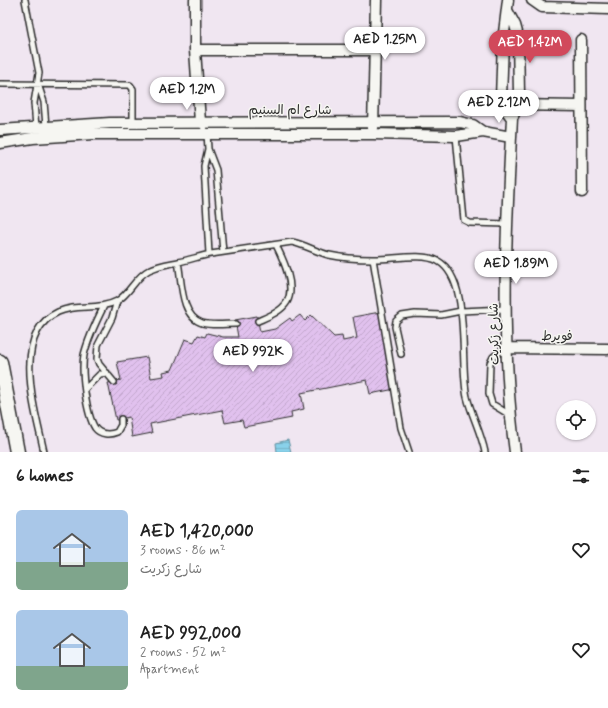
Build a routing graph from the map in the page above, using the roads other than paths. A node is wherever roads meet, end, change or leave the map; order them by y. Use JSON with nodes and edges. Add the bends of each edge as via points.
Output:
{"nodes":[{"id":1,"x":25,"y":0,"type":"edge"},
{"id":2,"x":195,"y":0,"type":"edge"},
{"id":3,"x":376,"y":0,"type":"edge"},
{"id":4,"x":508,"y":0,"type":"edge"},
{"id":5,"x":532,"y":0,"type":"edge"},
{"id":6,"x":608,"y":9,"type":"edge"},
{"id":7,"x":508,"y":12,"type":"junction"},
{"id":8,"x":581,"y":40,"type":"dead end"},
{"id":9,"x":195,"y":50,"type":"junction"},
{"id":10,"x":375,"y":50,"type":"junction"},
{"id":11,"x":0,"y":84,"type":"edge"},
{"id":12,"x":38,"y":84,"type":"junction"},
{"id":13,"x":502,"y":105,"type":"junction"},
{"id":14,"x":518,"y":105,"type":"junction"},
{"id":15,"x":581,"y":106,"type":"junction"},
{"id":16,"x":512,"y":118,"type":"junction"},
{"id":17,"x":133,"y":122,"type":"junction"},
{"id":18,"x":200,"y":122,"type":"junction"},
{"id":19,"x":373,"y":122,"type":"junction"},
{"id":20,"x":41,"y":127,"type":"junction"},
{"id":21,"x":0,"y":130,"type":"edge"},
{"id":22,"x":483,"y":132,"type":"junction"},
{"id":23,"x":207,"y":133,"type":"junction"},
{"id":24,"x":373,"y":134,"type":"junction"},
{"id":25,"x":456,"y":136,"type":"junction"},
{"id":26,"x":511,"y":137,"type":"junction"},
{"id":27,"x":0,"y":143,"type":"edge"},
{"id":28,"x":208,"y":149,"type":"junction"},
{"id":29,"x":582,"y":192,"type":"dead end"},
{"id":30,"x":506,"y":224,"type":"junction"},
{"id":31,"x":276,"y":245,"type":"junction"},
{"id":32,"x":223,"y":252,"type":"junction"},
{"id":33,"x":209,"y":254,"type":"junction"},
{"id":34,"x":373,"y":259,"type":"junction"},
{"id":35,"x":178,"y":262,"type":"junction"},
{"id":36,"x":117,"y":301,"type":"junction"},
{"id":37,"x":104,"y":306,"type":"junction"},
{"id":38,"x":505,"y":309,"type":"junction"},
{"id":39,"x":461,"y":311,"type":"junction"},
{"id":40,"x":258,"y":320,"type":"dead end"},
{"id":41,"x":236,"y":324,"type":"dead end"},
{"id":42,"x":506,"y":348,"type":"junction"},
{"id":43,"x":608,"y":349,"type":"edge"},
{"id":44,"x":401,"y":354,"type":"dead end"},
{"id":45,"x":0,"y":362,"type":"edge"},
{"id":46,"x":107,"y":373,"type":"junction"},
{"id":47,"x":114,"y":382,"type":"dead end"},
{"id":48,"x":85,"y":389,"type":"junction"},
{"id":49,"x":510,"y":415,"type":"junction"},
{"id":50,"x":121,"y":419,"type":"dead end"},
{"id":51,"x":17,"y":452,"type":"edge"},
{"id":52,"x":44,"y":452,"type":"edge"},
{"id":53,"x":409,"y":452,"type":"edge"},
{"id":54,"x":484,"y":452,"type":"edge"},
{"id":55,"x":515,"y":452,"type":"edge"}],
"edges":[{"from":1,"to":12,"type":"lane","via":[[38,64]]},
{"from":2,"to":9,"type":"street"},
{"from":3,"to":10,"type":"street"},
{"from":4,"to":7,"type":"street","name":"شارع زكريت"},
{"from":5,"to":6,"type":"street","via":[[542,7]]},
{"from":7,"to":13,"type":"street","name":"شارع زكريت","via":[[503,41]]},
{"from":7,"to":14,"type":"street","name":"شارع زكريت","via":[[518,36]]},
{"from":8,"to":15,"type":"street"},
{"from":9,"to":10,"type":"street"},
{"from":9,"to":18,"type":"street"},
{"from":10,"to":19,"type":"street"},
{"from":11,"to":12,"type":"lane"},
{"from":12,"to":17,"type":"lane","via":[[130,85],[133,89]]},
{"from":12,"to":20,"type":"lane","via":[[44,102]]},
{"from":12,"to":20,"type":"lane","via":[[34,103]]},
{"from":13,"to":14,"type":"street"},
{"from":13,"to":16,"type":"street"},
{"from":14,"to":15,"type":"street"},
{"from":14,"to":16,"type":"street","name":"شارع زكريت"},
{"from":15,"to":29,"type":"street"},
{"from":16,"to":26,"type":"street","name":"شارع زكريت"},
{"from":17,"to":18,"type":"street","name":"شارع ام السنيم"},
{"from":17,"to":20,"type":"street","name":"شارع ام السنيم"},
{"from":18,"to":19,"type":"street","name":"شارع ام السنيم"},
{"from":18,"to":23,"type":"lane"},
{"from":19,"to":22,"type":"street","name":"شارع ام السنيم","via":[[460,122],[473,125]]},
{"from":19,"to":24,"type":"street"},
{"from":20,"to":21,"type":"street","name":"شارع ام السنيم"},
{"from":22,"to":25,"type":"street","name":"شارع ام السنيم"},
{"from":22,"to":26,"type":"street","name":"شارع ام السنيم"},
{"from":23,"to":24,"type":"street","name":"شارع ام السنيم"},
{"from":23,"to":27,"type":"street","name":"شارع ام السنيم","via":[[93,134]]},
{"from":23,"to":28,"type":"lane"},
{"from":24,"to":25,"type":"street","name":"شارع ام السنيم"},
{"from":25,"to":30,"type":"lane","via":[[464,220],[470,223]]},
{"from":26,"to":30,"type":"street","name":"شارع زكريت"},
{"from":28,"to":32,"type":"lane","via":[[216,170]]},
{"from":28,"to":33,"type":"lane","via":[[204,166]]},
{"from":30,"to":38,"type":"street","name":"شارع زكريت"},
{"from":31,"to":32,"type":"lane"},
{"from":31,"to":34,"type":"lane","via":[[292,242],[304,244],[329,255]]},
{"from":31,"to":40,"type":"lane","via":[[288,273],[287,302],[275,313]]},
{"from":32,"to":33,"type":"lane"},
{"from":33,"to":35,"type":"lane"},
{"from":34,"to":39,"type":"lane","via":[[424,257],[437,260],[446,267],[453,279]]},
{"from":34,"to":53,"type":"lane","via":[[402,428]]},
{"from":35,"to":36,"type":"lane","via":[[147,270],[128,293]]},
{"from":35,"to":41,"type":"lane","via":[[187,309],[192,315],[201,323]]},
{"from":36,"to":37,"type":"lane"},
{"from":36,"to":46,"type":"lane","via":[[112,318],[98,344],[98,364]]},
{"from":37,"to":48,"type":"lane","via":[[88,341],[84,357]]},
{"from":37,"to":52,"type":"lane","via":[[73,307],[57,312],[38,330],[31,346],[29,368]]},
{"from":38,"to":39,"type":"lane"},
{"from":38,"to":42,"type":"street","name":"شارع زكريت"},
{"from":39,"to":44,"type":"lane","via":[[441,315],[402,316],[396,321],[395,327]]},
{"from":39,"to":54,"type":"lane","via":[[467,397]]},
{"from":42,"to":43,"type":"street","name":"فويرط"},
{"from":42,"to":49,"type":"street","name":"شارع زكريت"},
{"from":42,"to":49,"type":"lane","via":[[490,363],[489,394],[492,404]]},
{"from":45,"to":51,"type":"main road"},
{"from":46,"to":47,"type":"lane"},
{"from":46,"to":48,"type":"lane","via":[[100,374]]},
{"from":48,"to":50,"type":"lane","via":[[90,417],[99,432],[117,432]]},
{"from":49,"to":55,"type":"street","name":"شارع زكريت"}]}
